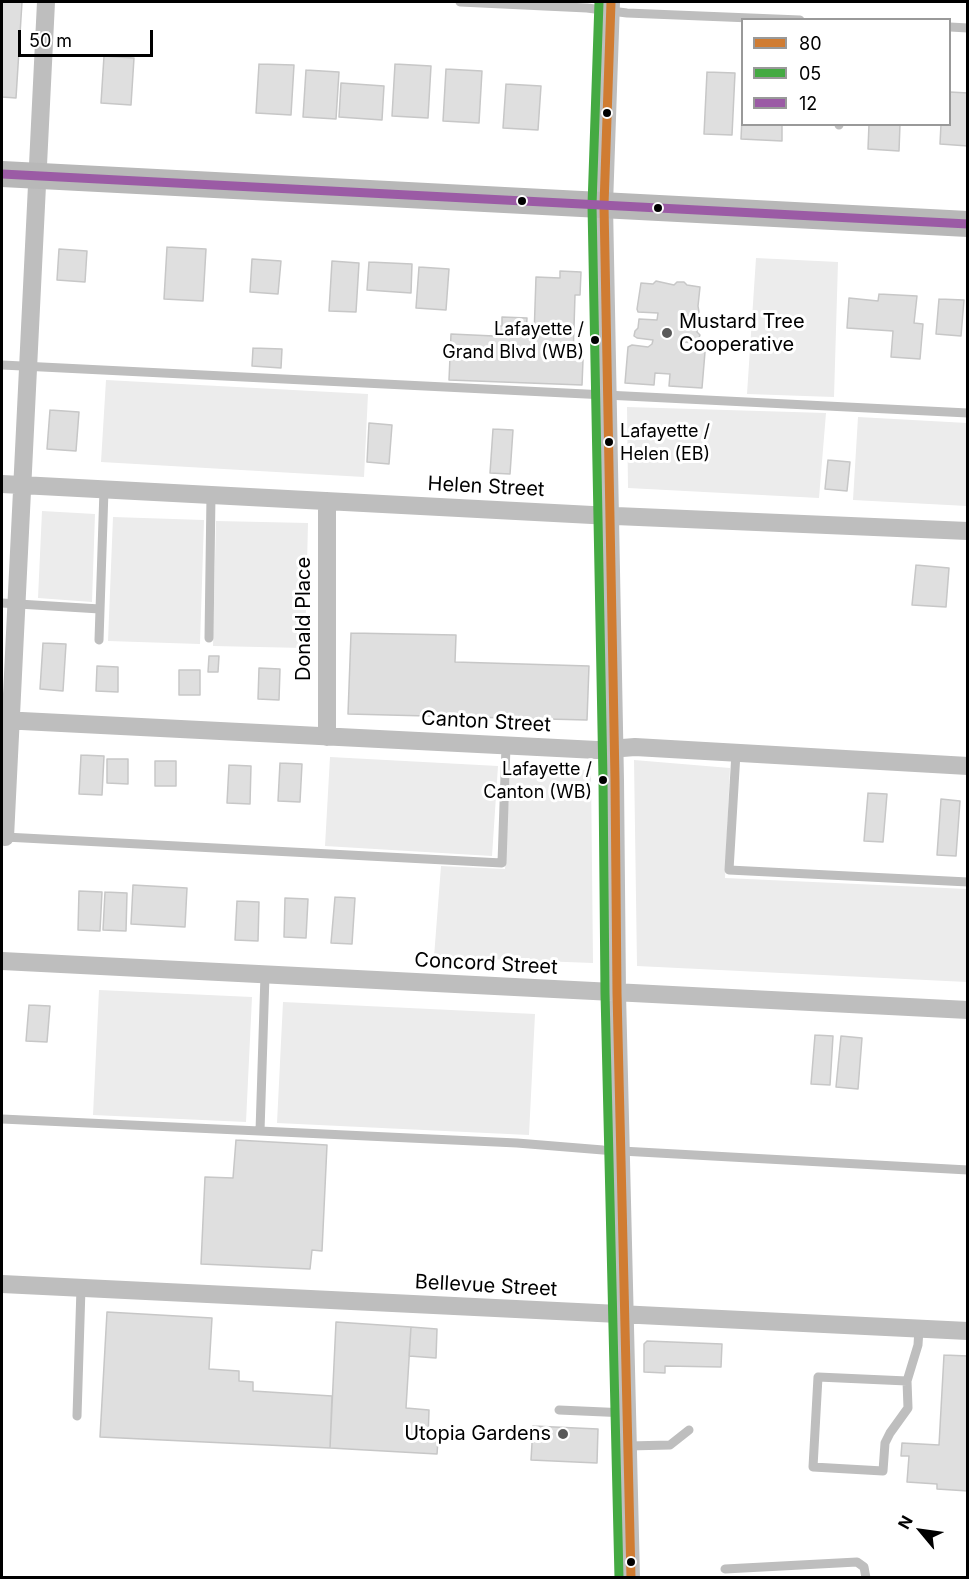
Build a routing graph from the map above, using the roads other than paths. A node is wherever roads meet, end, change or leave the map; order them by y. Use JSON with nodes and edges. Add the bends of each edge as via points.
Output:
{"nodes":[{"id":1,"x":46,"y":2,"type":"edge"},
{"id":2,"x":460,"y":2,"type":"edge"},
{"id":3,"x":611,"y":6,"type":"edge"},
{"id":4,"x":773,"y":18,"type":"edge"},
{"id":5,"x":951,"y":27,"type":"edge"},
{"id":6,"x":968,"y":28,"type":"edge"},
{"id":7,"x":2,"y":174,"type":"edge"},
{"id":8,"x":37,"y":176,"type":"junction"},
{"id":9,"x":604,"y":205,"type":"junction"},
{"id":10,"x":968,"y":224,"type":"edge"},
{"id":11,"x":2,"y":365,"type":"edge"},
{"id":12,"x":28,"y":366,"type":"junction"},
{"id":13,"x":607,"y":394,"type":"junction"},
{"id":14,"x":968,"y":413,"type":"edge"},
{"id":15,"x":2,"y":484,"type":"edge"},
{"id":16,"x":21,"y":485,"type":"junction"},
{"id":17,"x":104,"y":490,"type":"junction"},
{"id":18,"x":211,"y":495,"type":"junction"},
{"id":19,"x":327,"y":501,"type":"junction"},
{"id":20,"x":609,"y":514,"type":"junction"},
{"id":21,"x":968,"y":531,"type":"edge"},
{"id":22,"x":9,"y":604,"type":"edge"},
{"id":23,"x":100,"y":609,"type":"junction"},
{"id":24,"x":209,"y":638,"type":"dead end"},
{"id":25,"x":99,"y":640,"type":"dead end"},
{"id":26,"x":6,"y":721,"type":"edge"},
{"id":27,"x":327,"y":737,"type":"junction"},
{"id":28,"x":506,"y":746,"type":"junction"},
{"id":29,"x":614,"y":749,"type":"junction"},
{"id":30,"x":736,"y":753,"type":"junction"},
{"id":31,"x":968,"y":766,"type":"edge"},
{"id":32,"x":5,"y":837,"type":"joint"},
{"id":33,"x":968,"y":882,"type":"edge"},
{"id":34,"x":2,"y":961,"type":"edge"},
{"id":35,"x":265,"y":975,"type":"junction"},
{"id":36,"x":617,"y":993,"type":"junction"},
{"id":37,"x":968,"y":1010,"type":"edge"},
{"id":38,"x":2,"y":1119,"type":"edge"},
{"id":39,"x":260,"y":1131,"type":"junction"},
{"id":40,"x":620,"y":1151,"type":"junction"},
{"id":41,"x":968,"y":1170,"type":"edge"},
{"id":42,"x":2,"y":1284,"type":"edge"},
{"id":43,"x":81,"y":1288,"type":"junction"},
{"id":44,"x":625,"y":1315,"type":"junction"},
{"id":45,"x":919,"y":1329,"type":"junction"},
{"id":46,"x":968,"y":1331,"type":"edge"},
{"id":47,"x":908,"y":1381,"type":"junction"},
{"id":48,"x":559,"y":1410,"type":"dead end"},
{"id":49,"x":627,"y":1413,"type":"junction"},
{"id":50,"x":77,"y":1416,"type":"dead end"},
{"id":51,"x":689,"y":1430,"type":"dead end"},
{"id":52,"x":628,"y":1446,"type":"junction"},
{"id":53,"x":725,"y":1569,"type":"dead end"},
{"id":54,"x":631,"y":1578,"type":"edge"},
{"id":55,"x":866,"y":1578,"type":"edge"}],
"edges":[{"from":1,"to":8,"type":"street"},
{"from":2,"to":3,"type":"lane"},
{"from":3,"to":4,"type":"lane"},
{"from":3,"to":9,"type":"street"},
{"from":5,"to":6,"type":"lane"},
{"from":7,"to":8,"type":"main road"},
{"from":8,"to":9,"type":"main road"},
{"from":8,"to":12,"type":"street"},
{"from":9,"to":10,"type":"main road"},
{"from":9,"to":13,"type":"street"},
{"from":11,"to":12,"type":"lane"},
{"from":12,"to":13,"type":"lane"},
{"from":12,"to":16,"type":"street"},
{"from":13,"to":14,"type":"lane"},
{"from":13,"to":20,"type":"street"},
{"from":15,"to":16,"type":"street","name":"Helen Street"},
{"from":16,"to":17,"type":"street","name":"Helen Street"},
{"from":16,"to":22,"type":"street"},
{"from":17,"to":18,"type":"street","name":"Helen Street"},
{"from":17,"to":23,"type":"lane"},
{"from":18,"to":19,"type":"street","name":"Helen Street"},
{"from":18,"to":24,"type":"lane"},
{"from":19,"to":20,"type":"street","name":"Helen Street"},
{"from":19,"to":27,"type":"street","name":"Donald Place"},
{"from":20,"to":21,"type":"street","name":"Helen Street"},
{"from":20,"to":29,"type":"street"},
{"from":22,"to":23,"type":"lane"},
{"from":22,"to":26,"type":"street"},
{"from":23,"to":25,"type":"lane"},
{"from":26,"to":27,"type":"street","name":"Canton Street"},
{"from":26,"to":32,"type":"street"},
{"from":27,"to":28,"type":"street","name":"Canton Street"},
{"from":28,"to":29,"type":"street","name":"Canton Street"},
{"from":28,"to":32,"type":"lane","via":[[502,862]]},
{"from":29,"to":30,"type":"street","name":"Canton Street"},
{"from":29,"to":36,"type":"street"},
{"from":30,"to":31,"type":"street","name":"Canton Street"},
{"from":30,"to":33,"type":"lane","via":[[729,870]]},
{"from":34,"to":35,"type":"street","name":"Concord Street"},
{"from":35,"to":36,"type":"street","name":"Concord Street"},
{"from":35,"to":39,"type":"lane"},
{"from":36,"to":37,"type":"street","name":"Concord Street"},
{"from":36,"to":40,"type":"street"},
{"from":38,"to":39,"type":"lane"},
{"from":39,"to":40,"type":"lane"},
{"from":40,"to":41,"type":"lane"},
{"from":40,"to":44,"type":"street"},
{"from":42,"to":43,"type":"street","name":"Bellevue Street"},
{"from":43,"to":44,"type":"street","name":"Bellevue Street"},
{"from":43,"to":50,"type":"lane"},
{"from":44,"to":45,"type":"street","name":"Bellevue Street"},
{"from":44,"to":49,"type":"street"},
{"from":45,"to":46,"type":"street","name":"Bellevue Street"},
{"from":45,"to":47,"type":"lane"},
{"from":47,"to":47,"type":"lane","via":[[908,1408],[885,1443],[883,1471],[813,1467],[818,1377]]},
{"from":48,"to":49,"type":"lane"},
{"from":49,"to":52,"type":"street"},
{"from":51,"to":52,"type":"lane","via":[[670,1446]]},
{"from":52,"to":54,"type":"street"},
{"from":53,"to":55,"type":"lane","via":[[857,1562],[864,1567]]}]}
